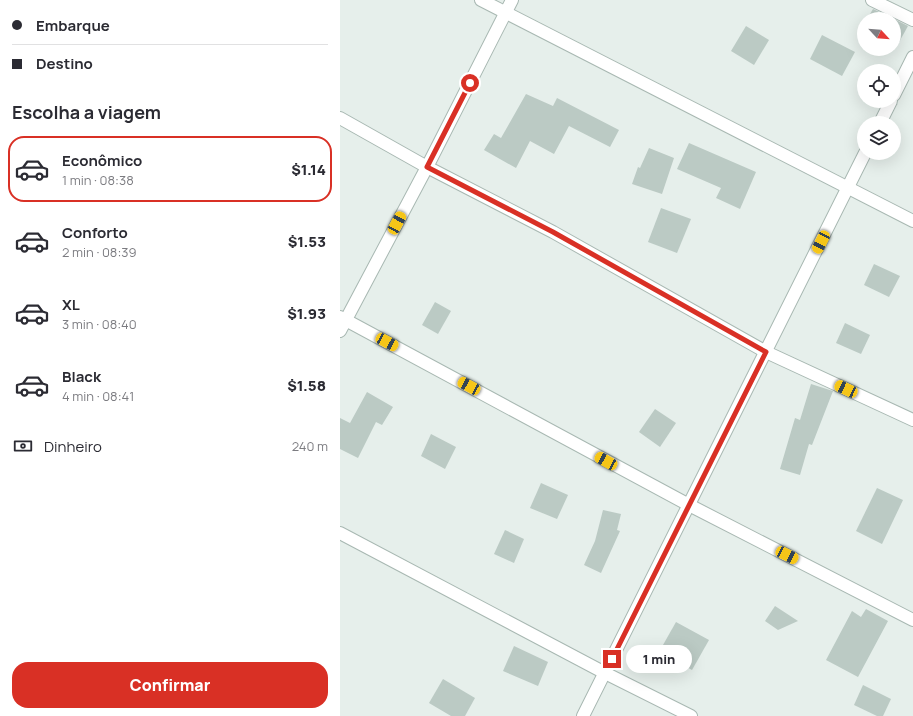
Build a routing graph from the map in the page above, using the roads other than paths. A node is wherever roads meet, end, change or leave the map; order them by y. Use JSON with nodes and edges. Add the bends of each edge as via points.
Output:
{"nodes":[{"id":1,"x":481,"y":0,"type":"edge"},
{"id":2,"x":512,"y":0,"type":"edge"},
{"id":3,"x":872,"y":0,"type":"edge"},
{"id":4,"x":506,"y":12,"type":"junction"},
{"id":5,"x":913,"y":20,"type":"edge"},
{"id":6,"x":913,"y":57,"type":"edge"},
{"id":7,"x":901,"y":81,"type":"edge"},
{"id":8,"x":340,"y":118,"type":"edge"},
{"id":9,"x":861,"y":160,"type":"edge"},
{"id":10,"x":427,"y":167,"type":"junction"},
{"id":11,"x":848,"y":186,"type":"junction"},
{"id":12,"x":913,"y":221,"type":"edge"},
{"id":13,"x":343,"y":318,"type":"edge"},
{"id":14,"x":340,"y":331,"type":"edge"},
{"id":15,"x":766,"y":352,"type":"junction"},
{"id":16,"x":913,"y":420,"type":"edge"},
{"id":17,"x":689,"y":505,"type":"junction"},
{"id":18,"x":340,"y":533,"type":"edge"},
{"id":19,"x":913,"y":620,"type":"edge"},
{"id":20,"x":605,"y":673,"type":"junction"},
{"id":21,"x":583,"y":716,"type":"edge"},
{"id":22,"x":691,"y":716,"type":"edge"}],
"edges":[{"from":1,"to":4,"type":"street"},
{"from":2,"to":4,"type":"street"},
{"from":3,"to":5,"type":"street"},
{"from":4,"to":10,"type":"street"},
{"from":4,"to":11,"type":"street"},
{"from":6,"to":7,"type":"street"},
{"from":8,"to":10,"type":"street"},
{"from":9,"to":11,"type":"street"},
{"from":10,"to":13,"type":"street"},
{"from":10,"to":15,"type":"street","via":[[553,232]]},
{"from":11,"to":12,"type":"street"},
{"from":11,"to":15,"type":"street"},
{"from":13,"to":14,"type":"street"},
{"from":13,"to":17,"type":"street"},
{"from":15,"to":16,"type":"street"},
{"from":15,"to":17,"type":"street"},
{"from":17,"to":19,"type":"street"},
{"from":17,"to":20,"type":"street"},
{"from":18,"to":20,"type":"street"},
{"from":20,"to":21,"type":"street"},
{"from":20,"to":22,"type":"street"}]}
